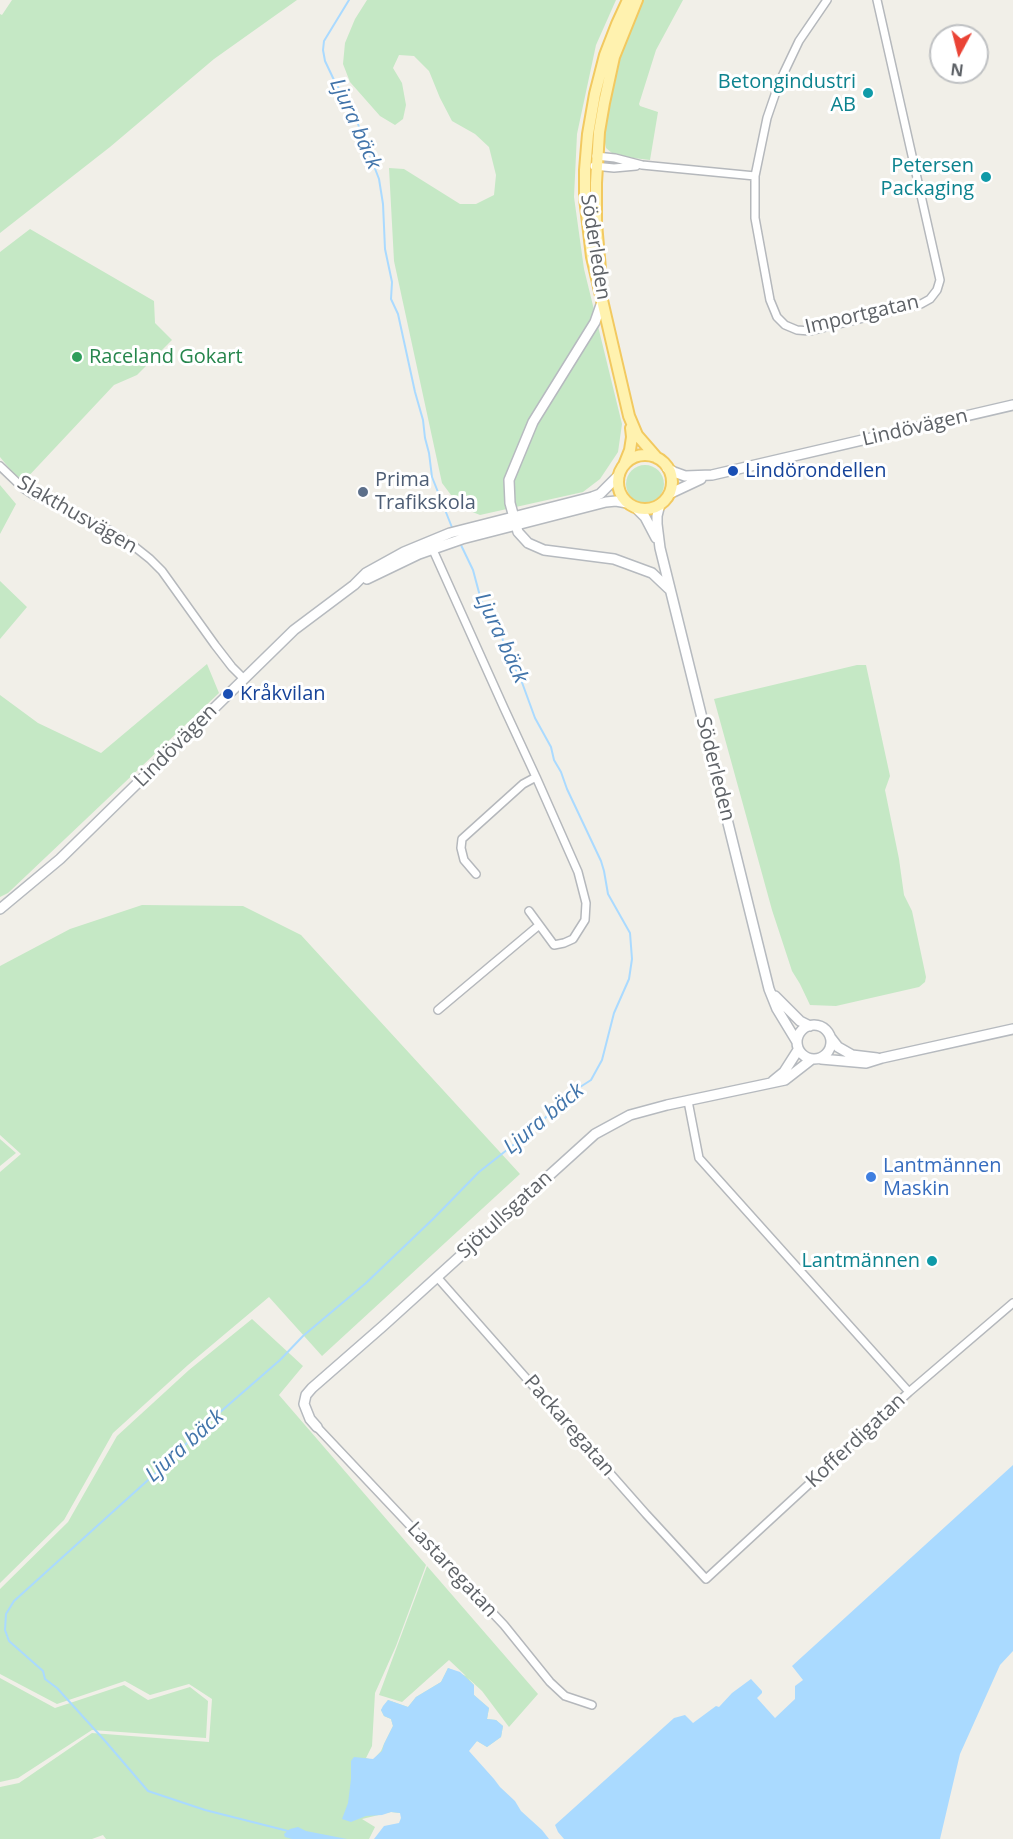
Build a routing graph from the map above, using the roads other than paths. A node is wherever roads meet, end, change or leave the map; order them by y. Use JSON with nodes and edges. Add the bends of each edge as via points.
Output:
{"nodes":[{"id":1,"x":628,"y":0,"type":"edge"},
{"id":2,"x":637,"y":0,"type":"edge"},
{"id":3,"x":827,"y":0,"type":"edge"},
{"id":4,"x":877,"y":0,"type":"edge"},
{"id":5,"x":586,"y":161,"type":"junction"},
{"id":6,"x":597,"y":162,"type":"junction"},
{"id":7,"x":642,"y":165,"type":"junction"},
{"id":8,"x":755,"y":176,"type":"junction"},
{"id":9,"x":602,"y":302,"type":"junction"},
{"id":10,"x":607,"y":320,"type":"junction"},
{"id":11,"x":1013,"y":405,"type":"edge"},
{"id":12,"x":629,"y":416,"type":"junction"},
{"id":13,"x":657,"y":458,"type":"junction"},
{"id":14,"x":0,"y":466,"type":"edge"},
{"id":15,"x":667,"y":468,"type":"junction"},
{"id":16,"x":621,"y":470,"type":"junction"},
{"id":17,"x":712,"y":475,"type":"junction"},
{"id":18,"x":669,"y":494,"type":"junction"},
{"id":19,"x":660,"y":504,"type":"junction"},
{"id":20,"x":632,"y":505,"type":"junction"},
{"id":21,"x":514,"y":521,"type":"junction"},
{"id":22,"x":456,"y":536,"type":"junction"},
{"id":23,"x":660,"y":548,"type":"junction"},
{"id":24,"x":433,"y":550,"type":"junction"},
{"id":25,"x":354,"y":585,"type":"junction"},
{"id":26,"x":671,"y":592,"type":"junction"},
{"id":27,"x":243,"y":678,"type":"junction"},
{"id":28,"x":536,"y":777,"type":"junction"},
{"id":29,"x":476,"y":874,"type":"dead end"},
{"id":30,"x":0,"y":909,"type":"edge"},
{"id":31,"x":529,"y":911,"type":"dead end"},
{"id":32,"x":538,"y":926,"type":"junction"},
{"id":33,"x":769,"y":989,"type":"junction"},
{"id":34,"x":438,"y":1010,"type":"dead end"},
{"id":35,"x":810,"y":1026,"type":"junction"},
{"id":36,"x":1013,"y":1029,"type":"edge"},
{"id":37,"x":830,"y":1036,"type":"junction"},
{"id":38,"x":798,"y":1046,"type":"junction"},
{"id":39,"x":882,"y":1058,"type":"junction"},
{"id":40,"x":817,"y":1059,"type":"junction"},
{"id":41,"x":771,"y":1082,"type":"junction"},
{"id":42,"x":688,"y":1101,"type":"junction"},
{"id":43,"x":437,"y":1277,"type":"junction"},
{"id":44,"x":1013,"y":1303,"type":"edge"},
{"id":45,"x":909,"y":1392,"type":"junction"},
{"id":46,"x":317,"y":1427,"type":"joint"},
{"id":47,"x":702,"y":1575,"type":"joint"},
{"id":48,"x":592,"y":1705,"type":"dead end"}],
"edges":[{"from":1,"to":5,"type":"main road","name":"Söderleden","via":[[605,55],[595,93]]},
{"from":2,"to":6,"type":"main road","name":"Söderleden","via":[[614,57]]},
{"from":3,"to":8,"type":"street","name":"Importgatan","via":[[779,83]]},
{"from":4,"to":8,"type":"street","name":"Importgatan","via":[[940,280],[938,290],[921,304],[810,331],[785,325],[777,317],[768,290],[755,218]]},
{"from":5,"to":6,"type":"street"},
{"from":5,"to":9,"type":"main road","name":"Söderleden","via":[[587,228]]},
{"from":6,"to":7,"type":"street"},
{"from":6,"to":7,"type":"street","via":[[614,168]]},
{"from":6,"to":10,"type":"main road","name":"Söderleden","via":[[596,223]]},
{"from":7,"to":8,"type":"street"},
{"from":9,"to":10,"type":"main road","name":"Söderleden"},
{"from":9,"to":21,"type":"main road","via":[[595,322],[533,422],[515,464],[509,480]]},
{"from":10,"to":12,"type":"main road","name":"Söderleden"},
{"from":11,"to":17,"type":"main road","name":"Lindövägen"},
{"from":12,"to":13,"type":"main road","name":"Söderleden","via":[[637,435]]},
{"from":12,"to":16,"type":"main road","name":"Söderleden","via":[[631,442]]},
{"from":13,"to":15,"type":"main road"},
{"from":13,"to":16,"type":"main road","via":[[639,456],[630,459]]},
{"from":14,"to":27,"type":"street","name":"Slakthusvägen","via":[[32,494],[109,530],[150,559]]},
{"from":15,"to":17,"type":"main road","name":"Lindövägen","via":[[685,476]]},
{"from":15,"to":18,"type":"main road","via":[[671,476]]},
{"from":16,"to":20,"type":"main road","via":[[619,490]]},
{"from":16,"to":21,"type":"main road","name":"Lindövägen","via":[[600,494]]},
{"from":17,"to":18,"type":"main road","name":"Lindövägen"},
{"from":18,"to":19,"type":"main road"},
{"from":19,"to":20,"type":"main road","via":[[649,509]]},
{"from":19,"to":23,"type":"main road","name":"Söderleden"},
{"from":20,"to":21,"type":"main road","name":"Lindövägen","via":[[606,502]]},
{"from":20,"to":23,"type":"main road","name":"Söderleden","via":[[650,524]]},
{"from":21,"to":22,"type":"main road","name":"Lindövägen"},
{"from":21,"to":26,"type":"main road","via":[[528,543],[544,550],[631,564],[652,573]]},
{"from":22,"to":24,"type":"main road","name":"Lindövägen"},
{"from":22,"to":25,"type":"main road","name":"Lindövägen","via":[[429,541],[377,566]]},
{"from":23,"to":26,"type":"main road","name":"Söderleden"},
{"from":24,"to":25,"type":"main road","name":"Lindövägen"},
{"from":24,"to":28,"type":"street"},
{"from":25,"to":27,"type":"main road","name":"Lindövägen","via":[[294,630]]},
{"from":26,"to":33,"type":"main road","name":"Söderleden"},
{"from":27,"to":30,"type":"main road","name":"Lindövägen","via":[[60,860]]},
{"from":28,"to":29,"type":"street","via":[[462,839],[464,860]]},
{"from":28,"to":32,"type":"street","via":[[578,872],[586,903],[585,920],[573,939],[554,945]]},
{"from":31,"to":32,"type":"street"},
{"from":32,"to":34,"type":"street"},
{"from":33,"to":35,"type":"main road","name":"Söderleden","via":[[783,1006]]},
{"from":33,"to":38,"type":"main road","name":"Söderleden"},
{"from":35,"to":37,"type":"main road","via":[[822,1027]]},
{"from":35,"to":38,"type":"main road","via":[[801,1032]]},
{"from":36,"to":39,"type":"main road"},
{"from":37,"to":39,"type":"main road","via":[[838,1047],[852,1055]]},
{"from":37,"to":40,"type":"main road","via":[[829,1051]]},
{"from":38,"to":40,"type":"main road","via":[[803,1055]]},
{"from":38,"to":41,"type":"main road","via":[[784,1072]]},
{"from":39,"to":40,"type":"main road","via":[[866,1063]]},
{"from":40,"to":41,"type":"main road","name":"Sjötullsgatan","via":[[785,1080]]},
{"from":41,"to":42,"type":"main road","name":"Sjötullsgatan"},
{"from":42,"to":43,"type":"main road","name":"Sjötullsgatan","via":[[630,1115],[595,1134]]},
{"from":42,"to":45,"type":"street","via":[[699,1158]]},
{"from":43,"to":46,"type":"main road","name":"Sjötullsgatan","via":[[306,1395],[304,1404]]},
{"from":43,"to":47,"type":"street","name":"Packaregatan"},
{"from":44,"to":45,"type":"street","name":"Kofferdigatan"},
{"from":45,"to":47,"type":"street","name":"Kofferdigatan","via":[[706,1579]]},
{"from":46,"to":48,"type":"street","name":"Lastaregatan","via":[[504,1625],[550,1682],[565,1696]]}]}
